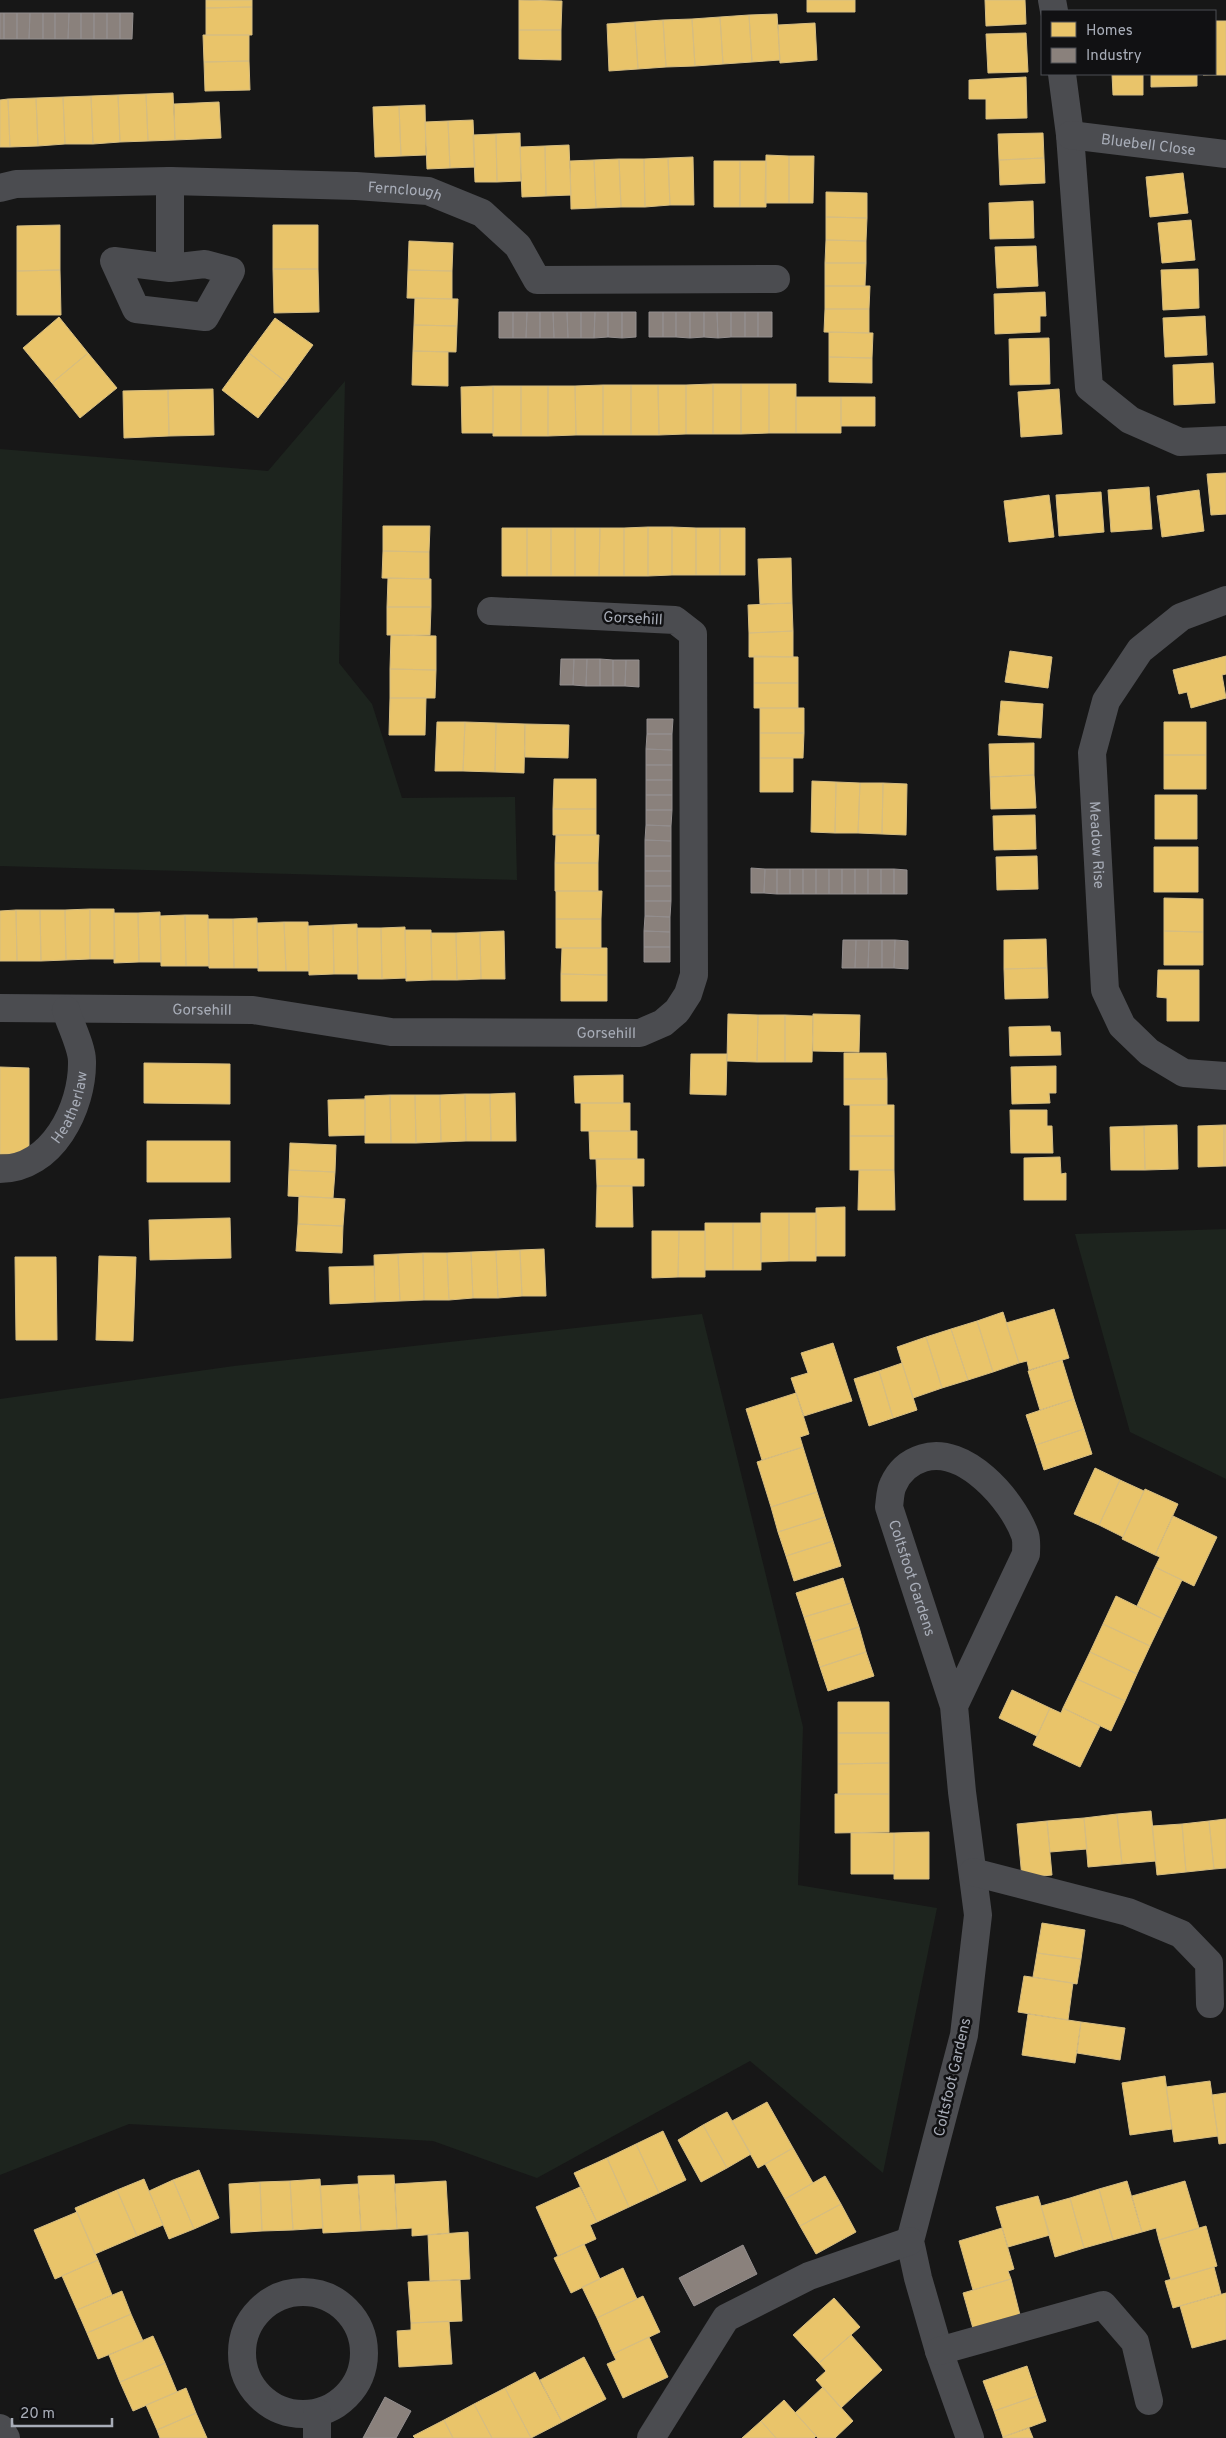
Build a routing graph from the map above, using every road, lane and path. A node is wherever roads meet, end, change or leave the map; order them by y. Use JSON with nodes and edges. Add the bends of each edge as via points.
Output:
{"nodes":[{"id":1,"x":1062,"y":75,"type":"edge"},
{"id":2,"x":1070,"y":135,"type":"junction"},
{"id":3,"x":1226,"y":154,"type":"edge"},
{"id":4,"x":170,"y":181,"type":"junction"},
{"id":5,"x":0,"y":188,"type":"edge"},
{"id":6,"x":170,"y":268,"type":"dead end"},
{"id":7,"x":776,"y":279,"type":"dead end"},
{"id":8,"x":1226,"y":440,"type":"edge"},
{"id":9,"x":1226,"y":600,"type":"edge"},
{"id":10,"x":491,"y":612,"type":"dead end"},
{"id":11,"x":0,"y":1008,"type":"edge"},
{"id":12,"x":66,"y":1010,"type":"junction"},
{"id":13,"x":1226,"y":1076,"type":"edge"},
{"id":14,"x":0,"y":1169,"type":"edge"},
{"id":15,"x":954,"y":1706,"type":"junction"},
{"id":16,"x":973,"y":1872,"type":"junction"},
{"id":17,"x":1210,"y":2004,"type":"dead end"},
{"id":18,"x":910,"y":2241,"type":"junction"},
{"id":19,"x":939,"y":2350,"type":"junction"},
{"id":20,"x":1149,"y":2401,"type":"dead end"},
{"id":21,"x":317,"y":2425,"type":"edge"},
{"id":22,"x":0,"y":2428,"type":"edge"},
{"id":23,"x":6,"y":2438,"type":"edge"},
{"id":24,"x":651,"y":2438,"type":"edge"},
{"id":25,"x":970,"y":2438,"type":"edge"}],
"edges":[{"from":1,"to":2,"type":"street"},
{"from":2,"to":3,"type":"street","name":"Bluebell Close"},
{"from":2,"to":8,"type":"street","via":[[1089,387],[1130,420],[1180,442]]},
{"from":4,"to":5,"type":"street","name":"Fernclough","via":[[16,184]]},
{"from":4,"to":6,"type":"street"},
{"from":4,"to":7,"type":"street","name":"Fernclough","via":[[428,191],[482,214],[518,246],[537,280]]},
{"from":9,"to":13,"type":"street","name":"Meadow Rise","via":[[1181,617],[1140,650],[1106,701],[1092,753],[1105,990],[1122,1026],[1149,1052],[1184,1073]]},
{"from":10,"to":12,"type":"street","name":"Gorsehill","via":[[674,620],[694,634],[694,975],[688,994],[677,1011],[663,1023],[640,1033],[541,1033],[390,1032],[253,1010]]},
{"from":11,"to":12,"type":"street","name":"Gorsehill"},
{"from":12,"to":14,"type":"street","name":"Heatherlaw","via":[[82,1060],[74,1111],[49,1149],[15,1169]]},
{"from":15,"to":15,"type":"street","name":"Coltsfoot Gardens","via":[[889,1507],[893,1485],[910,1462],[936,1454],[962,1463],[996,1488],[1026,1536],[1026,1554]]},
{"from":15,"to":16,"type":"street","name":"Coltsfoot Gardens"},
{"from":16,"to":17,"type":"street","via":[[1128,1912],[1181,1934],[1208,1963]]},
{"from":16,"to":18,"type":"street","name":"Coltsfoot Gardens","via":[[978,1915],[964,2035]]},
{"from":18,"to":19,"type":"street","name":"Coltsfoot Gardens"},
{"from":18,"to":24,"type":"street","via":[[809,2276],[726,2318]]},
{"from":19,"to":20,"type":"street","via":[[1103,2305],[1135,2342]]},
{"from":19,"to":25,"type":"street","name":"Coltsfoot Gardens"},
{"from":21,"to":21,"type":"street","via":[[353,2390],[362,2372],[364,2351],[361,2334],[352,2314],[328,2296],[307,2291],[291,2292],[271,2300],[255,2314],[242,2350],[244,2371],[251,2386],[265,2402]]},
{"from":22,"to":23,"type":"street"}]}
